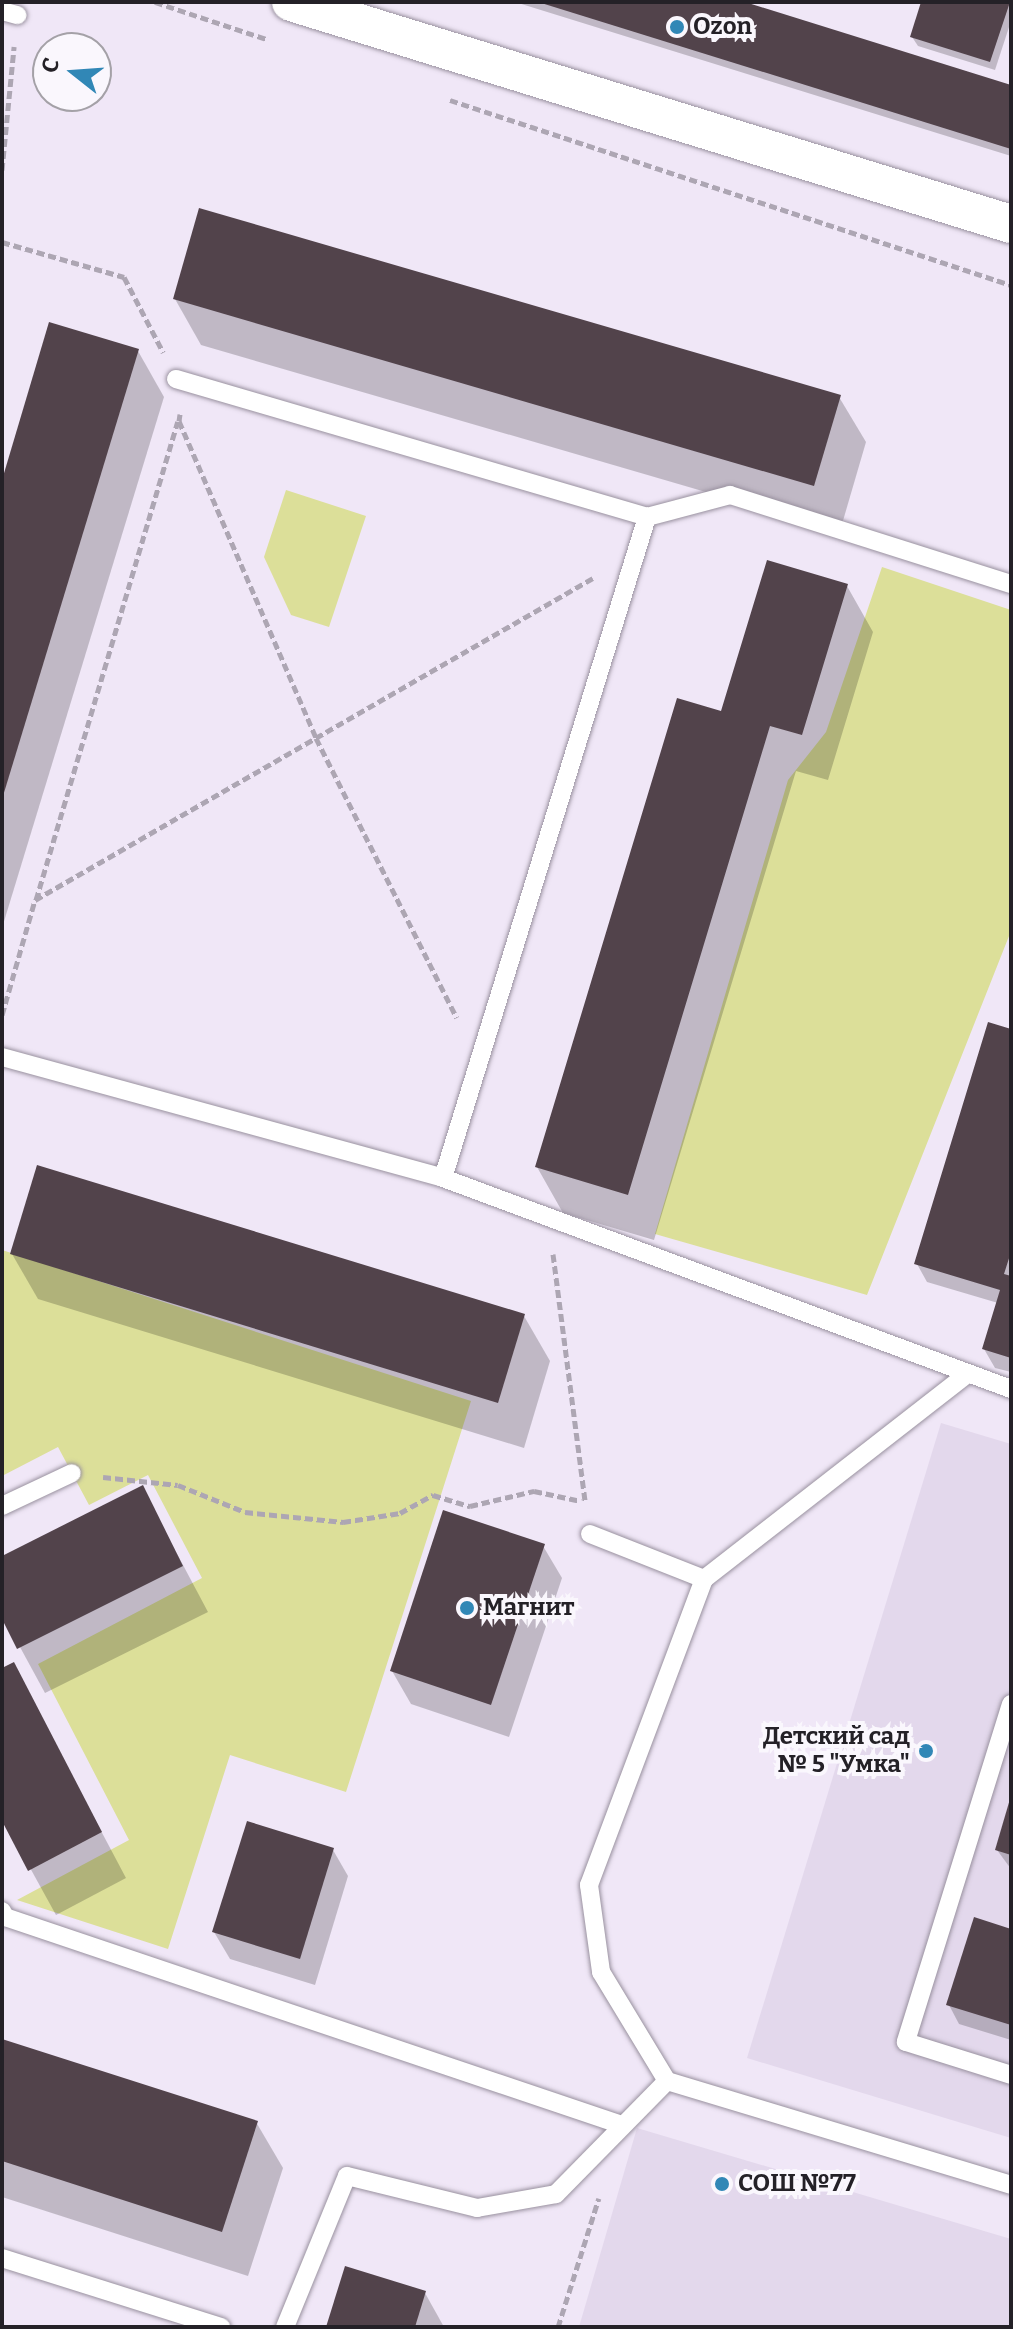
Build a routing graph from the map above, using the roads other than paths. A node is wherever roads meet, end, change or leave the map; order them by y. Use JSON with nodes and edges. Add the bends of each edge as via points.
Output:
{"nodes":[{"id":1,"x":291,"y":2,"type":"edge"},
{"id":2,"x":1011,"y":224,"type":"edge"},
{"id":3,"x":183,"y":380,"type":"road end"},
{"id":4,"x":647,"y":517,"type":"junction"},
{"id":5,"x":1011,"y":584,"type":"edge"},
{"id":6,"x":2,"y":1057,"type":"edge"},
{"id":7,"x":443,"y":1178,"type":"junction"},
{"id":8,"x":967,"y":1374,"type":"junction"},
{"id":9,"x":1011,"y":1389,"type":"edge"},
{"id":10,"x":72,"y":1473,"type":"road end"},
{"id":11,"x":2,"y":1506,"type":"edge"},
{"id":12,"x":590,"y":1534,"type":"road end"},
{"id":13,"x":704,"y":1579,"type":"junction"},
{"id":14,"x":1011,"y":1704,"type":"edge"},
{"id":15,"x":2,"y":1911,"type":"edge"},
{"id":16,"x":1011,"y":2075,"type":"edge"},
{"id":17,"x":667,"y":2081,"type":"junction"},
{"id":18,"x":622,"y":2125,"type":"junction"},
{"id":19,"x":1011,"y":2185,"type":"edge"},
{"id":20,"x":2,"y":2258,"type":"edge"},
{"id":21,"x":221,"y":2327,"type":"edge"},
{"id":22,"x":285,"y":2327,"type":"edge"}],
"edges":[{"from":1,"to":2,"type":"street"},
{"from":3,"to":4,"type":"lane"},
{"from":4,"to":5,"type":"lane","via":[[730,495]]},
{"from":4,"to":7,"type":"lane"},
{"from":6,"to":7,"type":"lane"},
{"from":7,"to":8,"type":"lane"},
{"from":8,"to":9,"type":"lane"},
{"from":8,"to":13,"type":"lane"},
{"from":10,"to":11,"type":"lane"},
{"from":12,"to":13,"type":"lane"},
{"from":13,"to":17,"type":"lane","via":[[589,1885],[601,1972]]},
{"from":14,"to":16,"type":"lane","via":[[906,2042]]},
{"from":15,"to":18,"type":"lane","via":[[5,1917]]},
{"from":17,"to":18,"type":"lane"},
{"from":17,"to":19,"type":"lane"},
{"from":18,"to":22,"type":"lane","via":[[556,2194],[477,2208],[347,2176]]},
{"from":20,"to":21,"type":"lane"}]}
